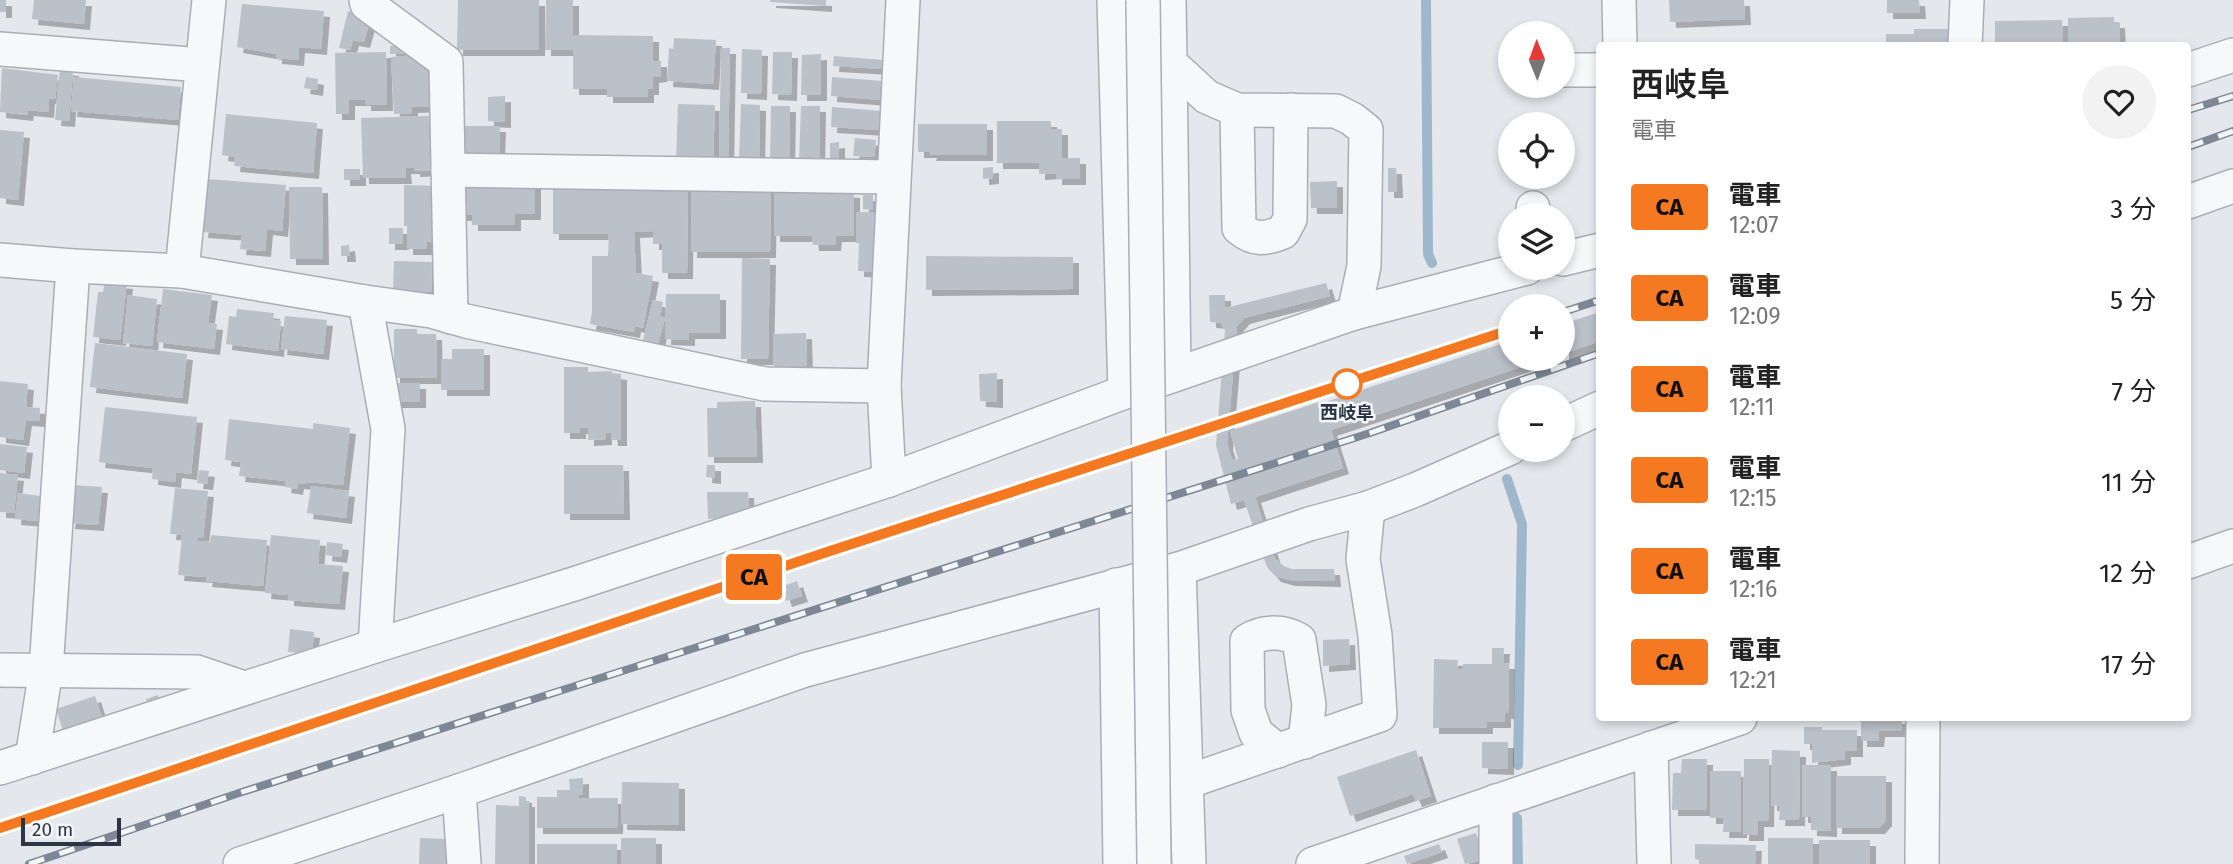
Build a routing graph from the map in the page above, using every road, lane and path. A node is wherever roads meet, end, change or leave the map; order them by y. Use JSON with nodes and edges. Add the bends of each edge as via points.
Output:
{"nodes":[{"id":1,"x":209,"y":0,"type":"edge"},
{"id":2,"x":366,"y":0,"type":"edge"},
{"id":3,"x":903,"y":0,"type":"edge"},
{"id":4,"x":1114,"y":0,"type":"edge"},
{"id":5,"x":1143,"y":0,"type":"edge"},
{"id":6,"x":1169,"y":0,"type":"edge"},
{"id":7,"x":1619,"y":0,"type":"edge"},
{"id":8,"x":1967,"y":0,"type":"edge"},
{"id":9,"x":1620,"y":42,"type":"edge"},
{"id":10,"x":1965,"y":42,"type":"edge"},
{"id":11,"x":0,"y":49,"type":"edge"},
{"id":12,"x":2233,"y":55,"type":"edge"},
{"id":13,"x":1170,"y":63,"type":"junction"},
{"id":14,"x":202,"y":65,"type":"junction"},
{"id":15,"x":2191,"y":69,"type":"edge"},
{"id":16,"x":1575,"y":70,"type":"edge"},
{"id":17,"x":1596,"y":70,"type":"edge"},
{"id":18,"x":1237,"y":110,"type":"junction"},
{"id":19,"x":1291,"y":110,"type":"junction"},
{"id":20,"x":449,"y":170,"type":"junction"},
{"id":21,"x":893,"y":177,"type":"junction"},
{"id":22,"x":2233,"y":186,"type":"edge"},
{"id":23,"x":2191,"y":201,"type":"edge"},
{"id":24,"x":1596,"y":251,"type":"edge"},
{"id":25,"x":1575,"y":256,"type":"edge"},
{"id":26,"x":0,"y":260,"type":"edge"},
{"id":27,"x":73,"y":266,"type":"junction"},
{"id":28,"x":183,"y":271,"type":"junction"},
{"id":29,"x":1498,"y":276,"type":"edge"},
{"id":30,"x":365,"y":302,"type":"junction"},
{"id":31,"x":1354,"y":313,"type":"junction"},
{"id":32,"x":451,"y":317,"type":"junction"},
{"id":33,"x":1174,"y":375,"type":"junction"},
{"id":34,"x":884,"y":386,"type":"junction"},
{"id":35,"x":1125,"y":392,"type":"junction"},
{"id":36,"x":1596,"y":410,"type":"edge"},
{"id":37,"x":1575,"y":419,"type":"edge"},
{"id":38,"x":1498,"y":453,"type":"edge"},
{"id":39,"x":889,"y":480,"type":"junction"},
{"id":40,"x":1368,"y":508,"type":"junction"},
{"id":41,"x":2233,"y":546,"type":"edge"},
{"id":42,"x":2191,"y":561,"type":"edge"},
{"id":43,"x":1179,"y":569,"type":"junction"},
{"id":44,"x":1116,"y":585,"type":"junction"},
{"id":45,"x":375,"y":646,"type":"junction"},
{"id":46,"x":0,"y":670,"type":"edge"},
{"id":47,"x":47,"y":670,"type":"junction"},
{"id":48,"x":244,"y":688,"type":"junction"},
{"id":49,"x":1731,"y":721,"type":"edge"},
{"id":50,"x":1923,"y":721,"type":"edge"},
{"id":51,"x":1651,"y":748,"type":"junction"},
{"id":52,"x":32,"y":758,"type":"junction"},
{"id":53,"x":0,"y":768,"type":"edge"},
{"id":54,"x":1187,"y":782,"type":"junction"},
{"id":55,"x":459,"y":790,"type":"junction"},
{"id":56,"x":1496,"y":801,"type":"junction"},
{"id":57,"x":240,"y":864,"type":"edge"},
{"id":58,"x":464,"y":864,"type":"edge"},
{"id":59,"x":1121,"y":864,"type":"edge"},
{"id":60,"x":1154,"y":864,"type":"edge"},
{"id":61,"x":1189,"y":864,"type":"edge"},
{"id":62,"x":1312,"y":864,"type":"edge"},
{"id":63,"x":1496,"y":864,"type":"edge"},
{"id":64,"x":1654,"y":864,"type":"edge"},
{"id":65,"x":1922,"y":864,"type":"edge"}],
"edges":[{"from":1,"to":14,"type":"street"},
{"from":2,"to":20,"type":"street","via":[[446,62]]},
{"from":3,"to":21,"type":"street"},
{"from":4,"to":35,"type":"street"},
{"from":5,"to":60,"type":"street","bridge":true},
{"from":6,"to":13,"type":"street"},
{"from":7,"to":9,"type":"street"},
{"from":8,"to":10,"type":"street"},
{"from":11,"to":14,"type":"street"},
{"from":12,"to":15,"type":"street"},
{"from":13,"to":18,"type":"street","via":[[1207,97]]},
{"from":13,"to":33,"type":"street"},
{"from":14,"to":28,"type":"street"},
{"from":16,"to":17,"type":"street"},
{"from":18,"to":19,"type":"street"},
{"from":18,"to":19,"type":"street","via":[[1239,228],[1248,236],[1270,238],[1283,232],[1290,219]]},
{"from":19,"to":31,"type":"street","via":[[1336,111],[1366,131],[1364,266]]},
{"from":20,"to":21,"type":"street"},
{"from":20,"to":32,"type":"street"},
{"from":21,"to":34,"type":"street"},
{"from":22,"to":23,"type":"street"},
{"from":24,"to":25,"type":"street"},
{"from":26,"to":27,"type":"street"},
{"from":27,"to":28,"type":"street"},
{"from":27,"to":47,"type":"street"},
{"from":28,"to":30,"type":"street"},
{"from":29,"to":31,"type":"street"},
{"from":30,"to":32,"type":"street"},
{"from":30,"to":45,"type":"street","via":[[388,429]]},
{"from":31,"to":33,"type":"street"},
{"from":32,"to":34,"type":"street","via":[[765,384]]},
{"from":33,"to":35,"type":"street"},
{"from":34,"to":39,"type":"street"},
{"from":35,"to":39,"type":"street"},
{"from":36,"to":37,"type":"street"},
{"from":38,"to":40,"type":"street"},
{"from":39,"to":45,"type":"street"},
{"from":40,"to":43,"type":"street"},
{"from":40,"to":54,"type":"street","via":[[1363,559],[1375,635],[1380,715]]},
{"from":41,"to":42,"type":"street"},
{"from":43,"to":44,"type":"street"},
{"from":43,"to":54,"type":"street"},
{"from":44,"to":55,"type":"street","via":[[805,670]]},
{"from":44,"to":59,"type":"street"},
{"from":45,"to":48,"type":"street"},
{"from":46,"to":47,"type":"street"},
{"from":47,"to":48,"type":"street","via":[[197,672]]},
{"from":47,"to":52,"type":"street"},
{"from":48,"to":52,"type":"street"},
{"from":49,"to":51,"type":"street"},
{"from":50,"to":65,"type":"street"},
{"from":51,"to":56,"type":"street"},
{"from":51,"to":64,"type":"street"},
{"from":52,"to":53,"type":"street"},
{"from":54,"to":61,"type":"street"},
{"from":55,"to":57,"type":"street"},
{"from":55,"to":58,"type":"street"},
{"from":56,"to":62,"type":"street"},
{"from":56,"to":63,"type":"street"}]}
